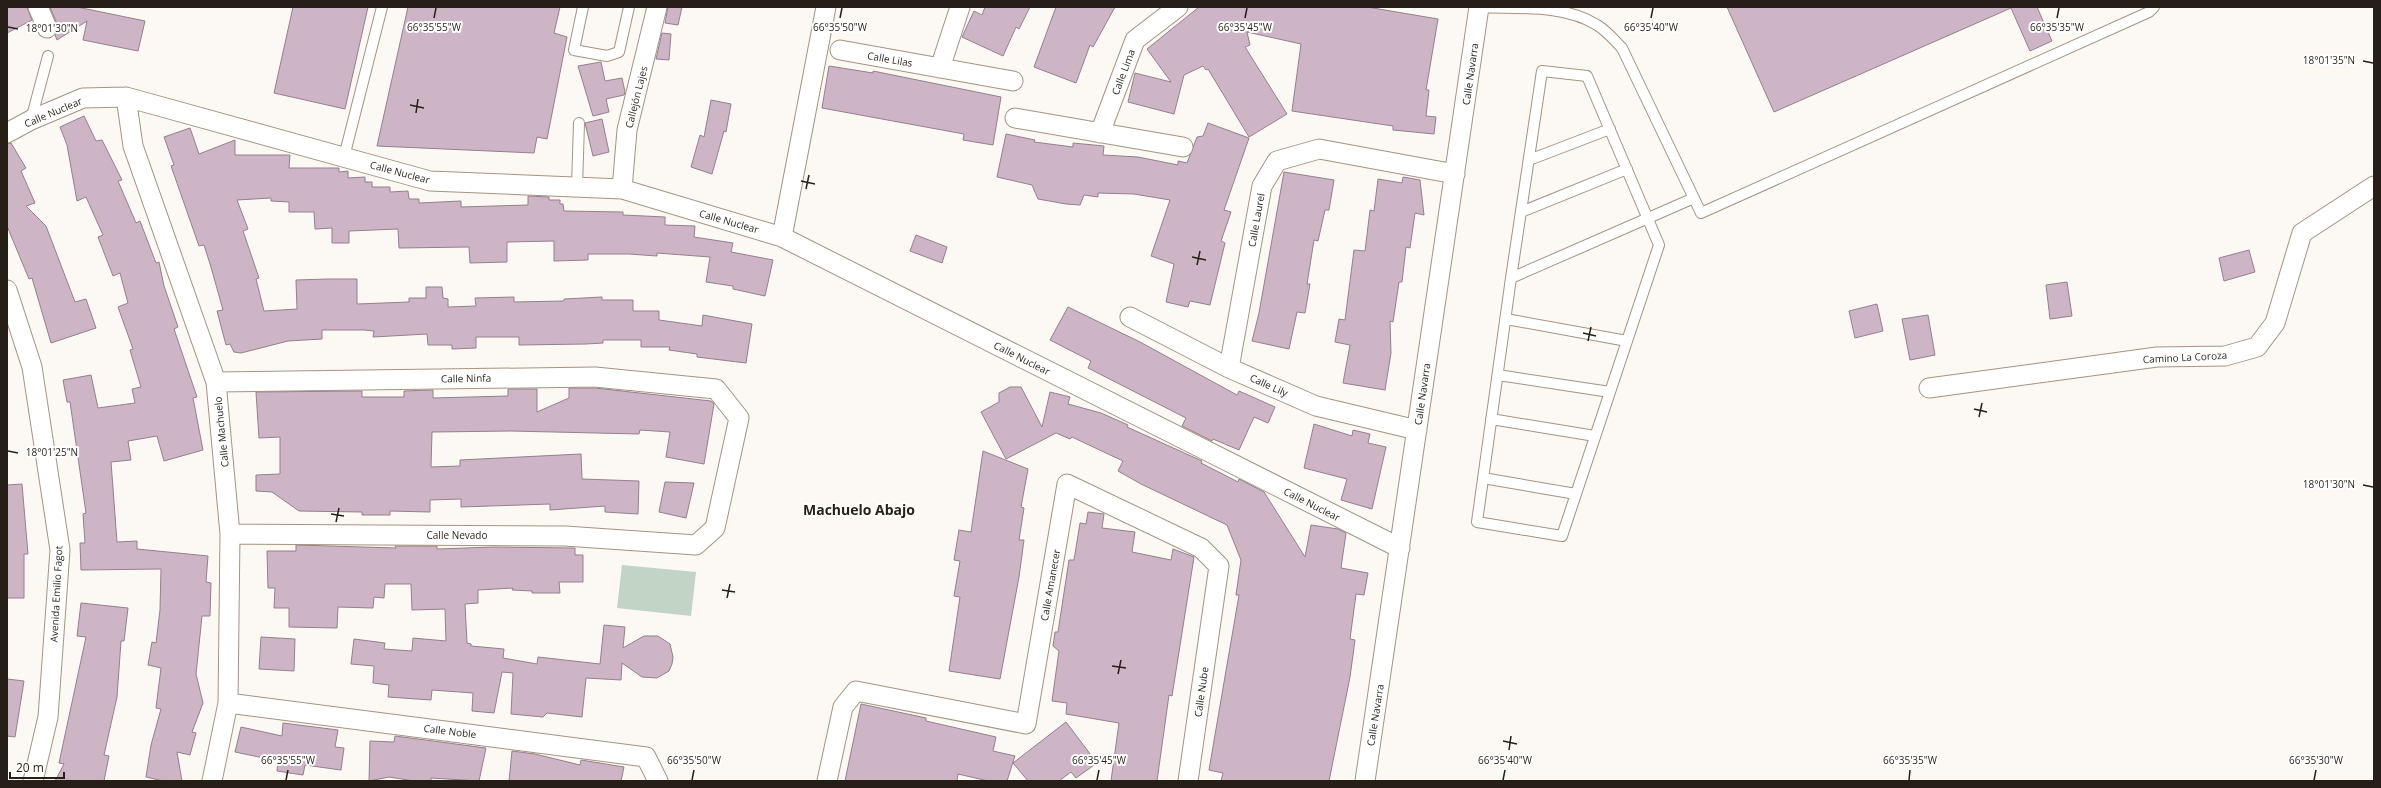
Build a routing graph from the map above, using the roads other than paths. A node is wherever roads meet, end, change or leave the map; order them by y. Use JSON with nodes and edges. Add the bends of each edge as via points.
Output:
{"nodes":[{"id":1,"x":38,"y":7,"type":"edge"},
{"id":2,"x":382,"y":7,"type":"edge"},
{"id":3,"x":583,"y":7,"type":"edge"},
{"id":4,"x":629,"y":7,"type":"edge"},
{"id":5,"x":657,"y":7,"type":"edge"},
{"id":6,"x":826,"y":7,"type":"edge"},
{"id":7,"x":960,"y":7,"type":"edge"},
{"id":8,"x":1178,"y":7,"type":"edge"},
{"id":9,"x":1479,"y":7,"type":"edge"},
{"id":10,"x":2154,"y":7,"type":"edge"},
{"id":11,"x":47,"y":28,"type":"dead end"},
{"id":12,"x":840,"y":50,"type":"dead end"},
{"id":13,"x":48,"y":56,"type":"dead end"},
{"id":14,"x":940,"y":68,"type":"junction"},
{"id":15,"x":1013,"y":81,"type":"dead end"},
{"id":16,"x":126,"y":97,"type":"junction"},
{"id":17,"x":1015,"y":118,"type":"dead end"},
{"id":18,"x":31,"y":120,"type":"junction"},
{"id":19,"x":579,"y":123,"type":"dead end"},
{"id":20,"x":1610,"y":129,"type":"junction"},
{"id":21,"x":7,"y":133,"type":"edge"},
{"id":22,"x":1100,"y":133,"type":"junction"},
{"id":23,"x":1183,"y":148,"type":"dead end"},
{"id":24,"x":344,"y":157,"type":"junction"},
{"id":25,"x":1529,"y":160,"type":"junction"},
{"id":26,"x":1627,"y":168,"type":"junction"},
{"id":27,"x":1455,"y":174,"type":"junction"},
{"id":28,"x":2374,"y":186,"type":"edge"},
{"id":29,"x":577,"y":187,"type":"junction"},
{"id":30,"x":622,"y":189,"type":"junction"},
{"id":31,"x":1694,"y":198,"type":"junction"},
{"id":32,"x":1521,"y":212,"type":"junction"},
{"id":33,"x":1648,"y":218,"type":"junction"},
{"id":34,"x":782,"y":236,"type":"junction"},
{"id":35,"x":1511,"y":278,"type":"junction"},
{"id":36,"x":7,"y":290,"type":"edge"},
{"id":37,"x":1130,"y":317,"type":"dead end"},
{"id":38,"x":1506,"y":319,"type":"junction"},
{"id":39,"x":1627,"y":341,"type":"junction"},
{"id":40,"x":1229,"y":368,"type":"junction"},
{"id":41,"x":1498,"y":375,"type":"junction"},
{"id":42,"x":216,"y":382,"type":"junction"},
{"id":43,"x":1929,"y":388,"type":"dead end"},
{"id":44,"x":716,"y":389,"type":"joint"},
{"id":45,"x":1610,"y":392,"type":"junction"},
{"id":46,"x":1491,"y":419,"type":"junction"},
{"id":47,"x":1417,"y":430,"type":"junction"},
{"id":48,"x":1595,"y":436,"type":"junction"},
{"id":49,"x":1483,"y":478,"type":"junction"},
{"id":50,"x":1576,"y":494,"type":"junction"},
{"id":51,"x":230,"y":534,"type":"junction"},
{"id":52,"x":1400,"y":548,"type":"junction"},
{"id":53,"x":1214,"y":602,"type":"joint"},
{"id":54,"x":228,"y":703,"type":"junction"},
{"id":55,"x":33,"y":781,"type":"edge"},
{"id":56,"x":212,"y":781,"type":"edge"},
{"id":57,"x":658,"y":781,"type":"edge"},
{"id":58,"x":827,"y":781,"type":"edge"},
{"id":59,"x":1188,"y":781,"type":"edge"},
{"id":60,"x":1364,"y":781,"type":"edge"}],
"edges":[{"from":1,"to":11,"type":"street"},
{"from":2,"to":24,"type":"lane"},
{"from":3,"to":4,"type":"lane","via":[[574,50],[607,56],[619,52]]},
{"from":5,"to":30,"type":"street","name":"Callejón Lajes","via":[[627,130]]},
{"from":6,"to":34,"type":"street"},
{"from":7,"to":14,"type":"street"},
{"from":8,"to":22,"type":"street","name":"Calle Lima","via":[[1135,40]]},
{"from":9,"to":27,"type":"street","name":"Calle Navarra"},
{"from":9,"to":31,"type":"lane","via":[[1547,10],[1581,18],[1597,24],[1607,32],[1622,48]]},
{"from":10,"to":31,"type":"lane","via":[[2149,12],[1701,213]]},
{"from":12,"to":14,"type":"street","name":"Calle Lilas"},
{"from":13,"to":18,"type":"lane"},
{"from":14,"to":15,"type":"street","name":"Calle Lilas"},
{"from":16,"to":18,"type":"street","name":"Calle Nuclear","via":[[83,98]]},
{"from":16,"to":24,"type":"street","name":"Calle Nuclear"},
{"from":16,"to":42,"type":"street","name":"Calle Machuelo","via":[[133,146]]},
{"from":17,"to":22,"type":"street"},
{"from":18,"to":21,"type":"street","name":"Calle Nuclear"},
{"from":19,"to":29,"type":"lane"},
{"from":20,"to":25,"type":"lane"},
{"from":20,"to":25,"type":"lane","via":[[1587,76],[1542,71]]},
{"from":20,"to":26,"type":"lane"},
{"from":22,"to":23,"type":"street"},
{"from":24,"to":29,"type":"street","name":"Calle Nuclear","via":[[430,181]]},
{"from":25,"to":32,"type":"lane"},
{"from":26,"to":32,"type":"lane"},
{"from":26,"to":33,"type":"lane"},
{"from":27,"to":40,"type":"street","name":"Calle Laurel","via":[[1319,149],[1277,161],[1262,186]]},
{"from":27,"to":47,"type":"street","name":"Calle Navarra"},
{"from":28,"to":43,"type":"street","name":"Camino La Coroza","via":[[2302,233],[2275,323],[2257,347],[2225,356],[2157,357]]},
{"from":29,"to":30,"type":"street","name":"Calle Nuclear"},
{"from":30,"to":34,"type":"street","name":"Calle Nuclear"},
{"from":31,"to":33,"type":"lane"},
{"from":32,"to":35,"type":"lane"},
{"from":33,"to":35,"type":"lane"},
{"from":33,"to":39,"type":"lane","via":[[1659,245]]},
{"from":34,"to":52,"type":"street","name":"Calle Nuclear"},
{"from":35,"to":38,"type":"lane"},
{"from":36,"to":55,"type":"street","name":"Avenida Emilio Fagot","via":[[32,367],[60,550],[48,716]]},
{"from":37,"to":40,"type":"street","name":"Calle Lily"},
{"from":38,"to":39,"type":"lane"},
{"from":38,"to":41,"type":"lane"},
{"from":39,"to":45,"type":"lane"},
{"from":40,"to":47,"type":"street","name":"Calle Lily","via":[[1316,406]]},
{"from":41,"to":45,"type":"lane"},
{"from":41,"to":46,"type":"lane"},
{"from":42,"to":44,"type":"street","name":"Calle Ninfa","via":[[595,377]]},
{"from":42,"to":51,"type":"street","name":"Calle Machuelo"},
{"from":44,"to":51,"type":"street","name":"Calle Nevado","via":[[739,418],[715,528],[696,545],[565,536]]},
{"from":45,"to":48,"type":"lane"},
{"from":46,"to":48,"type":"lane"},
{"from":46,"to":49,"type":"lane"},
{"from":47,"to":52,"type":"street","name":"Calle Navarra"},
{"from":48,"to":50,"type":"lane"},
{"from":49,"to":50,"type":"lane"},
{"from":49,"to":50,"type":"lane","via":[[1477,522],[1562,536]]},
{"from":51,"to":54,"type":"street","name":"Calle Machuelo"},
{"from":52,"to":60,"type":"street","name":"Calle Navarra"},
{"from":53,"to":58,"type":"street","name":"Calle Amanecer","via":[[1219,566],[1201,548],[1067,484],[1026,724],[856,691],[843,707]]},
{"from":53,"to":59,"type":"street","name":"Calle Nube"},
{"from":54,"to":56,"type":"street","name":"Calle Machuelo"},
{"from":54,"to":57,"type":"street","name":"Calle Noble","via":[[646,757]]}]}
